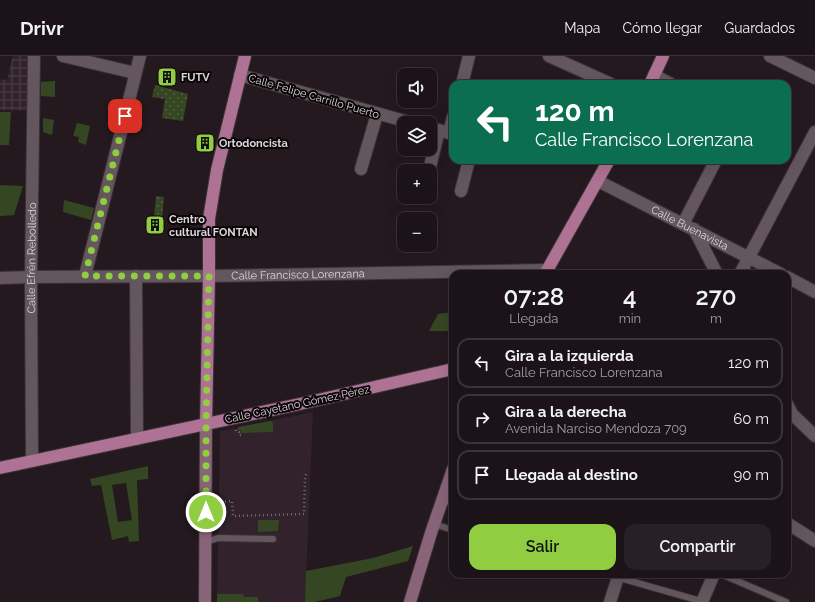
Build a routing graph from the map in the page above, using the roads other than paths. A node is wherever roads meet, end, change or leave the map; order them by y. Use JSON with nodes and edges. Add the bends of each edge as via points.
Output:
{"nodes":[{"id":1,"x":34,"y":56,"type":"edge"},
{"id":2,"x":62,"y":56,"type":"edge"},
{"id":3,"x":140,"y":56,"type":"edge"},
{"id":4,"x":245,"y":56,"type":"edge"},
{"id":5,"x":469,"y":56,"type":"edge"},
{"id":6,"x":549,"y":56,"type":"edge"},
{"id":7,"x":663,"y":56,"type":"edge"},
{"id":8,"x":770,"y":56,"type":"edge"},
{"id":9,"x":135,"y":73,"type":"junction"},
{"id":10,"x":240,"y":75,"type":"junction"},
{"id":11,"x":815,"y":78,"type":"edge"},
{"id":12,"x":463,"y":80,"type":"edge"},
{"id":13,"x":602,"y":80,"type":"edge"},
{"id":14,"x":652,"y":80,"type":"edge"},
{"id":15,"x":377,"y":114,"type":"junction"},
{"id":16,"x":397,"y":119,"type":"edge"},
{"id":17,"x":449,"y":123,"type":"edge"},
{"id":18,"x":443,"y":131,"type":"edge"},
{"id":19,"x":815,"y":132,"type":"edge"},
{"id":20,"x":431,"y":164,"type":"edge"},
{"id":21,"x":468,"y":164,"type":"edge"},
{"id":22,"x":607,"y":164,"type":"edge"},
{"id":23,"x":714,"y":164,"type":"edge"},
{"id":24,"x":361,"y":169,"type":"dead end"},
{"id":25,"x":598,"y":181,"type":"junction"},
{"id":26,"x":461,"y":191,"type":"dead end"},
{"id":27,"x":689,"y":226,"type":"junction"},
{"id":28,"x":749,"y":257,"type":"junction"},
{"id":29,"x":547,"y":270,"type":"edge"},
{"id":30,"x":715,"y":270,"type":"edge"},
{"id":31,"x":742,"y":270,"type":"edge"},
{"id":32,"x":773,"y":270,"type":"edge"},
{"id":33,"x":449,"y":273,"type":"edge"},
{"id":34,"x":85,"y":276,"type":"junction"},
{"id":35,"x":136,"y":276,"type":"junction"},
{"id":36,"x":209,"y":276,"type":"junction"},
{"id":37,"x":31,"y":277,"type":"junction"},
{"id":38,"x":0,"y":278,"type":"edge"},
{"id":39,"x":791,"y":279,"type":"edge"},
{"id":40,"x":815,"y":292,"type":"edge"},
{"id":41,"x":449,"y":370,"type":"edge"},
{"id":42,"x":791,"y":412,"type":"edge"},
{"id":43,"x":206,"y":424,"type":"junction"},
{"id":44,"x":815,"y":436,"type":"edge"},
{"id":45,"x":137,"y":439,"type":"junction"},
{"id":46,"x":32,"y":461,"type":"junction"},
{"id":47,"x":0,"y":468,"type":"edge"},
{"id":48,"x":448,"y":502,"type":"edge"},
{"id":49,"x":434,"y":524,"type":"junction"},
{"id":50,"x":791,"y":526,"type":"edge"},
{"id":51,"x":449,"y":529,"type":"edge"},
{"id":52,"x":273,"y":539,"type":"dead end"},
{"id":53,"x":815,"y":541,"type":"edge"},
{"id":54,"x":206,"y":542,"type":"junction"},
{"id":55,"x":614,"y":578,"type":"edge"},
{"id":56,"x":624,"y":578,"type":"edge"},
{"id":57,"x":712,"y":578,"type":"edge"},
{"id":58,"x":730,"y":578,"type":"edge"},
{"id":59,"x":204,"y":602,"type":"edge"},
{"id":60,"x":410,"y":602,"type":"edge"},
{"id":61,"x":610,"y":602,"type":"edge"},
{"id":62,"x":703,"y":602,"type":"edge"},
{"id":63,"x":786,"y":602,"type":"edge"}],
"edges":[{"from":1,"to":37,"type":"street","name":"Calle Efrén Rebolledo"},
{"from":2,"to":9,"type":"street"},
{"from":3,"to":9,"type":"street"},
{"from":4,"to":10,"type":"main road","name":"Calle Felipe Carrillo Puerto"},
{"from":5,"to":12,"type":"street"},
{"from":6,"to":13,"type":"street"},
{"from":7,"to":14,"type":"main road"},
{"from":8,"to":11,"type":"street"},
{"from":9,"to":34,"type":"street"},
{"from":10,"to":15,"type":"street","name":"Calle Felipe Carrillo Puerto"},
{"from":10,"to":36,"type":"main road","name":"Calle Felipe Carrillo Puerto","via":[[217,170],[209,219]]},
{"from":15,"to":16,"type":"street","name":"Calle Felipe Carrillo Puerto"},
{"from":15,"to":24,"type":"street"},
{"from":17,"to":18,"type":"street"},
{"from":18,"to":20,"type":"street"},
{"from":19,"to":28,"type":"street"},
{"from":21,"to":26,"type":"street"},
{"from":22,"to":25,"type":"main road"},
{"from":23,"to":27,"type":"street"},
{"from":25,"to":27,"type":"street","name":"Calle Buenavista"},
{"from":25,"to":29,"type":"main road"},
{"from":27,"to":28,"type":"street","name":"Calle Buenavista"},
{"from":27,"to":30,"type":"street"},
{"from":28,"to":31,"type":"street"},
{"from":28,"to":32,"type":"street","name":"Calle Buenavista"},
{"from":33,"to":36,"type":"street","name":"Calle Francisco Lorenzana"},
{"from":34,"to":35,"type":"street","name":"Calle Francisco Lorenzana"},
{"from":34,"to":37,"type":"street","name":"Calle Francisco Lorenzana"},
{"from":35,"to":36,"type":"street","name":"Calle Francisco Lorenzana"},
{"from":35,"to":45,"type":"street"},
{"from":36,"to":43,"type":"main road","name":"Calle Felipe Carrillo Puerto"},
{"from":37,"to":38,"type":"street","name":"Calle Francisco Lorenzana"},
{"from":37,"to":46,"type":"street","name":"Calle Efrén Rebolledo"},
{"from":39,"to":40,"type":"street"},
{"from":41,"to":43,"type":"main road","name":"Calle Cayetano Gómez Pérez"},
{"from":42,"to":44,"type":"street"},
{"from":43,"to":45,"type":"main road","name":"Calle Cayetano Gómez Pérez"},
{"from":43,"to":54,"type":"street"},
{"from":45,"to":46,"type":"main road","name":"Calle Cayetano Gómez Pérez"},
{"from":46,"to":47,"type":"main road","name":"Calle Cayetano Gómez Pérez"},
{"from":48,"to":49,"type":"street"},
{"from":49,"to":51,"type":"lane"},
{"from":49,"to":60,"type":"street"},
{"from":50,"to":53,"type":"street"},
{"from":52,"to":54,"type":"lane","via":[[218,538]]},
{"from":54,"to":59,"type":"street"},
{"from":55,"to":61,"type":"street"},
{"from":56,"to":62,"type":"lane"},
{"from":57,"to":62,"type":"street"},
{"from":58,"to":63,"type":"lane"}]}
